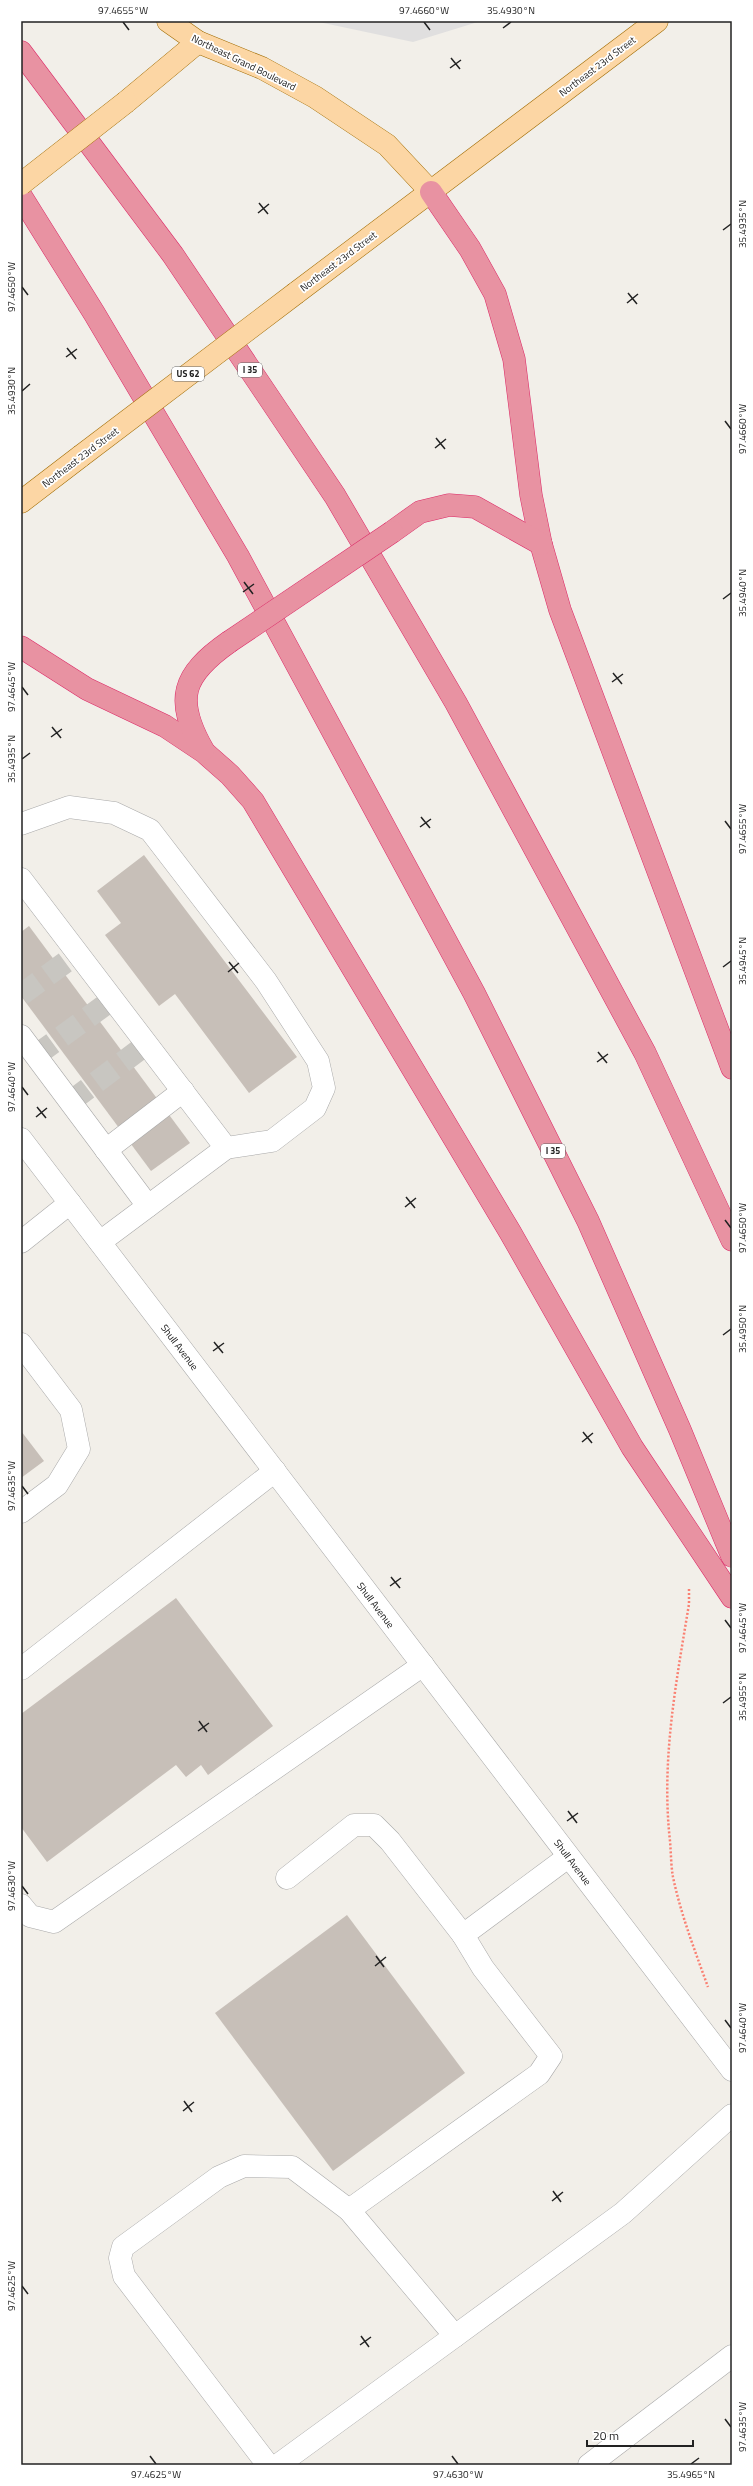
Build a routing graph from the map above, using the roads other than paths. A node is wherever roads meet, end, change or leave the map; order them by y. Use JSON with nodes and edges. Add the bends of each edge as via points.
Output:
{"nodes":[{"id":1,"x":168,"y":21,"type":"edge"},
{"id":2,"x":657,"y":21,"type":"edge"},
{"id":3,"x":198,"y":42,"type":"junction"},
{"id":4,"x":21,"y":52,"type":"edge"},
{"id":5,"x":21,"y":184,"type":"edge"},
{"id":6,"x":431,"y":192,"type":"junction"},
{"id":7,"x":21,"y":196,"type":"edge"},
{"id":8,"x":21,"y":502,"type":"edge"},
{"id":9,"x":541,"y":544,"type":"junction"},
{"id":10,"x":21,"y":647,"type":"edge"},
{"id":11,"x":204,"y":752,"type":"junction"},
{"id":12,"x":21,"y":824,"type":"edge"},
{"id":13,"x":21,"y":879,"type":"edge"},
{"id":14,"x":21,"y":1036,"type":"edge"},
{"id":15,"x":732,"y":1068,"type":"edge"},
{"id":16,"x":183,"y":1091,"type":"junction"},
{"id":17,"x":21,"y":1139,"type":"edge"},
{"id":18,"x":226,"y":1148,"type":"junction"},
{"id":19,"x":106,"y":1150,"type":"junction"},
{"id":20,"x":70,"y":1203,"type":"junction"},
{"id":21,"x":148,"y":1206,"type":"junction"},
{"id":22,"x":732,"y":1240,"type":"edge"},
{"id":23,"x":21,"y":1242,"type":"edge"},
{"id":24,"x":100,"y":1242,"type":"junction"},
{"id":25,"x":21,"y":1344,"type":"edge"},
{"id":26,"x":274,"y":1471,"type":"junction"},
{"id":27,"x":21,"y":1512,"type":"edge"},
{"id":28,"x":732,"y":1556,"type":"edge"},
{"id":29,"x":732,"y":1596,"type":"edge"},
{"id":30,"x":423,"y":1665,"type":"junction"},
{"id":31,"x":21,"y":1669,"type":"edge"},
{"id":32,"x":568,"y":1857,"type":"junction"},
{"id":33,"x":287,"y":1878,"type":"dead end"},
{"id":34,"x":21,"y":1905,"type":"edge"},
{"id":35,"x":462,"y":1935,"type":"junction"},
{"id":36,"x":732,"y":2070,"type":"edge"},
{"id":37,"x":732,"y":2116,"type":"edge"},
{"id":38,"x":350,"y":2210,"type":"junction"},
{"id":39,"x":455,"y":2336,"type":"junction"},
{"id":40,"x":732,"y":2356,"type":"edge"},
{"id":41,"x":268,"y":2465,"type":"edge"},
{"id":42,"x":278,"y":2465,"type":"edge"},
{"id":43,"x":589,"y":2465,"type":"edge"}],
"edges":[{"from":1,"to":3,"type":"main road","name":"Northeast Grand Boulevard"},
{"from":2,"to":6,"type":"main road","name":"Northeast 23rd Street"},
{"from":3,"to":5,"type":"main road","bridge":true},
{"from":3,"to":6,"type":"main road","name":"Northeast Grand Boulevard","via":[[262,68],[315,96],[386,145]]},
{"from":4,"to":22,"type":"highway","number":"I 35","via":[[173,255],[335,496],[456,703],[645,1053]]},
{"from":6,"to":8,"type":"main road","name":"Northeast 23rd Street","number":"US 62","bridge":true},
{"from":6,"to":9,"type":"highway","via":[[470,249],[495,294],[514,358],[531,495]]},
{"from":7,"to":28,"type":"highway","number":"I 35","via":[[94,313],[238,556],[474,993],[588,1220]]},
{"from":9,"to":11,"type":"highway","bridge":true,"via":[[475,507],[449,505],[420,512],[206,658],[190,678],[185,701],[190,727]]},
{"from":9,"to":15,"type":"highway","via":[[560,610],[595,708]]},
{"from":10,"to":11,"type":"highway","via":[[86,689],[165,726]]},
{"from":11,"to":29,"type":"highway","via":[[230,775],[253,801],[506,1225],[632,1447]]},
{"from":12,"to":18,"type":"street","via":[[69,807],[114,813],[150,830],[266,981],[318,1062],[324,1088],[315,1108],[272,1141]]},
{"from":13,"to":16,"type":"street"},
{"from":14,"to":19,"type":"street"},
{"from":16,"to":18,"type":"street"},
{"from":16,"to":19,"type":"street"},
{"from":17,"to":20,"type":"street","name":"Shull Avenue"},
{"from":18,"to":21,"type":"street"},
{"from":19,"to":21,"type":"street"},
{"from":20,"to":23,"type":"street"},
{"from":20,"to":24,"type":"street","name":"Shull Avenue"},
{"from":21,"to":24,"type":"street"},
{"from":24,"to":26,"type":"street","name":"Shull Avenue"},
{"from":25,"to":27,"type":"street","via":[[70,1410],[79,1449],[57,1485]]},
{"from":26,"to":30,"type":"street","name":"Shull Avenue"},
{"from":26,"to":31,"type":"street"},
{"from":30,"to":32,"type":"street","name":"Shull Avenue"},
{"from":30,"to":34,"type":"street","via":[[54,1922],[30,1916]]},
{"from":32,"to":35,"type":"street"},
{"from":32,"to":36,"type":"street","name":"Shull Avenue"},
{"from":33,"to":35,"type":"street","via":[[354,1825],[374,1825],[390,1841]]},
{"from":35,"to":38,"type":"street","via":[[483,1968],[551,2056],[539,2074]]},
{"from":37,"to":39,"type":"street","via":[[623,2213]]},
{"from":38,"to":39,"type":"street"},
{"from":38,"to":41,"type":"street","via":[[292,2167],[244,2166],[219,2177],[123,2247],[120,2258],[124,2276]]},
{"from":39,"to":42,"type":"street"},
{"from":40,"to":43,"type":"street"}]}
